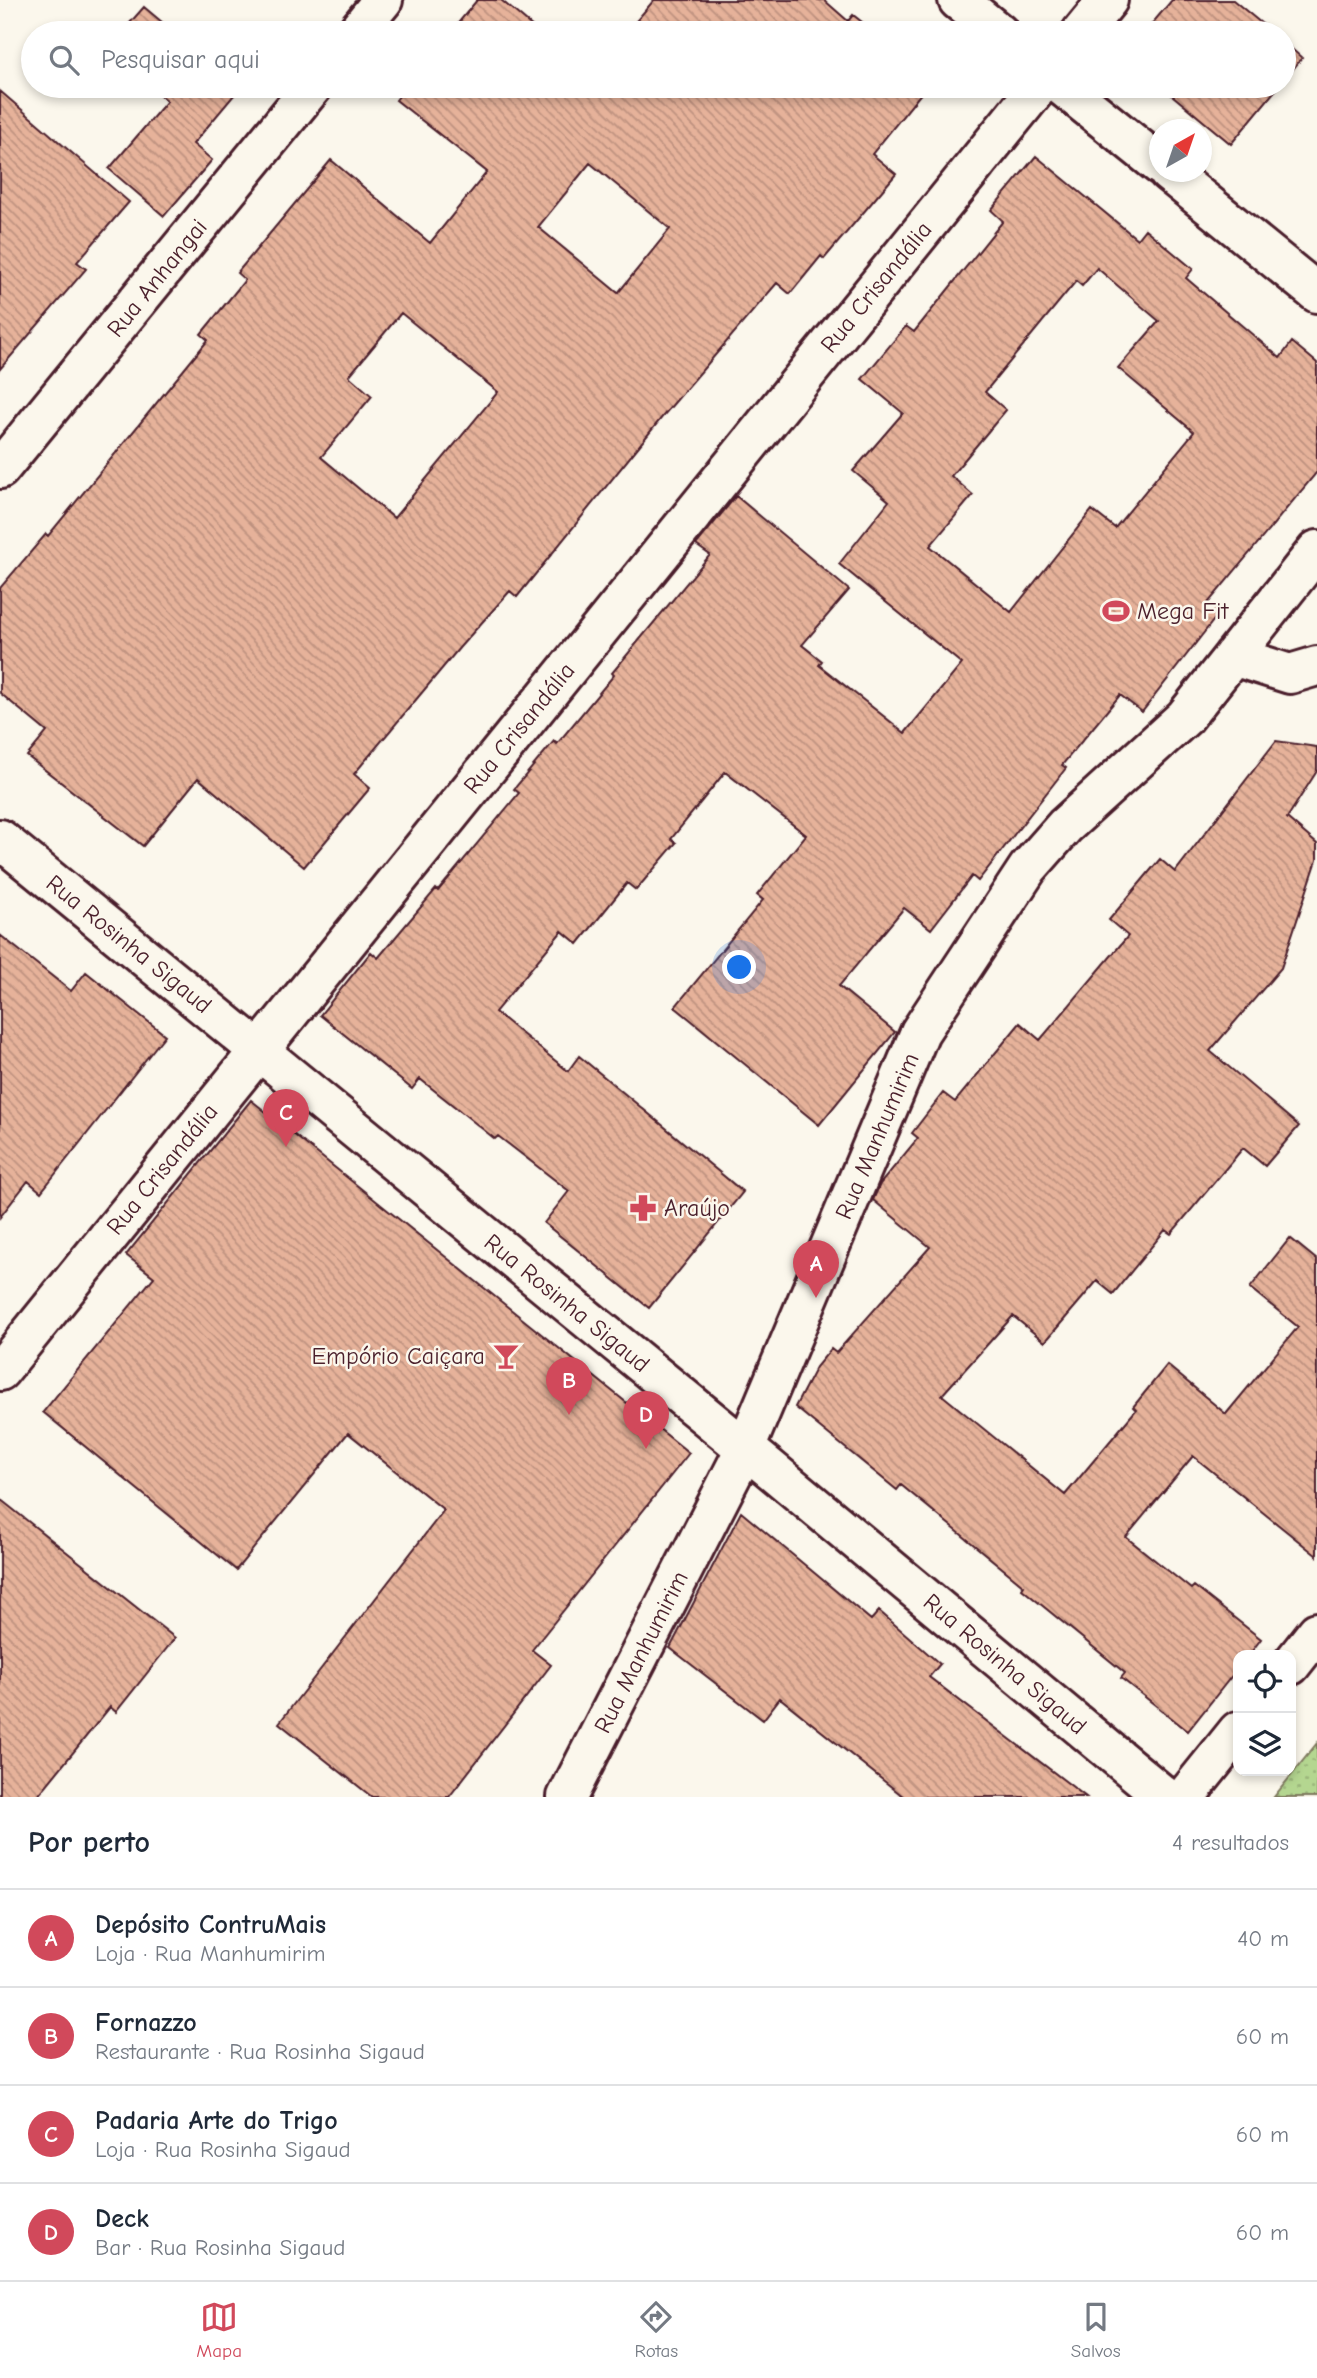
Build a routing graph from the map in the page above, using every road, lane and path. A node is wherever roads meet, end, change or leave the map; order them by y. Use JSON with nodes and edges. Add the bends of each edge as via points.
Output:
{"nodes":[{"id":1,"x":383,"y":0,"type":"edge"},
{"id":2,"x":958,"y":0,"type":"edge"},
{"id":3,"x":1108,"y":0,"type":"edge"},
{"id":4,"x":366,"y":21,"type":"edge"},
{"id":5,"x":984,"y":21,"type":"edge"},
{"id":6,"x":1091,"y":21,"type":"edge"},
{"id":7,"x":303,"y":98,"type":"edge"},
{"id":8,"x":1029,"y":98,"type":"edge"},
{"id":9,"x":1077,"y":98,"type":"edge"},
{"id":10,"x":1149,"y":156,"type":"edge"},
{"id":11,"x":1180,"y":182,"type":"edge"},
{"id":12,"x":1317,"y":293,"type":"edge"},
{"id":13,"x":0,"y":470,"type":"edge"},
{"id":14,"x":1317,"y":550,"type":"edge"},
{"id":15,"x":1233,"y":656,"type":"junction"},
{"id":16,"x":1308,"y":674,"type":"edge"},
{"id":17,"x":0,"y":839,"type":"edge"},
{"id":18,"x":258,"y":1049,"type":"junction"},
{"id":19,"x":0,"y":1371,"type":"edge"},
{"id":20,"x":745,"y":1449,"type":"junction"},
{"id":21,"x":1317,"y":1632,"type":"edge"},
{"id":22,"x":1296,"y":1659,"type":"edge"},
{"id":23,"x":1233,"y":1737,"type":"edge"},
{"id":24,"x":567,"y":1797,"type":"edge"},
{"id":25,"x":1165,"y":1797,"type":"edge"},
{"id":26,"x":1185,"y":1797,"type":"edge"}],
"edges":[{"from":1,"to":4,"type":"street"},
{"from":2,"to":5,"type":"street"},
{"from":3,"to":6,"type":"street"},
{"from":7,"to":13,"type":"street","name":"Rua Anhangai"},
{"from":8,"to":18,"type":"street","name":"Rua Crisandália"},
{"from":9,"to":10,"type":"street"},
{"from":11,"to":12,"type":"street"},
{"from":14,"to":15,"type":"street","name":"Rua Manhumirim"},
{"from":15,"to":16,"type":"street"},
{"from":15,"to":20,"type":"street","name":"Rua Manhumirim","via":[[1185,717],[1065,826],[1028,868],[920,1032]]},
{"from":17,"to":18,"type":"street","name":"Rua Rosinha Sigaud"},
{"from":18,"to":19,"type":"street","name":"Rua Crisandália"},
{"from":18,"to":20,"type":"street","name":"Rua Rosinha Sigaud"},
{"from":20,"to":24,"type":"street","name":"Rua Manhumirim"},
{"from":20,"to":25,"type":"street","name":"Rua Rosinha Sigaud"},
{"from":21,"to":22,"type":"street"},
{"from":23,"to":26,"type":"street"}]}
